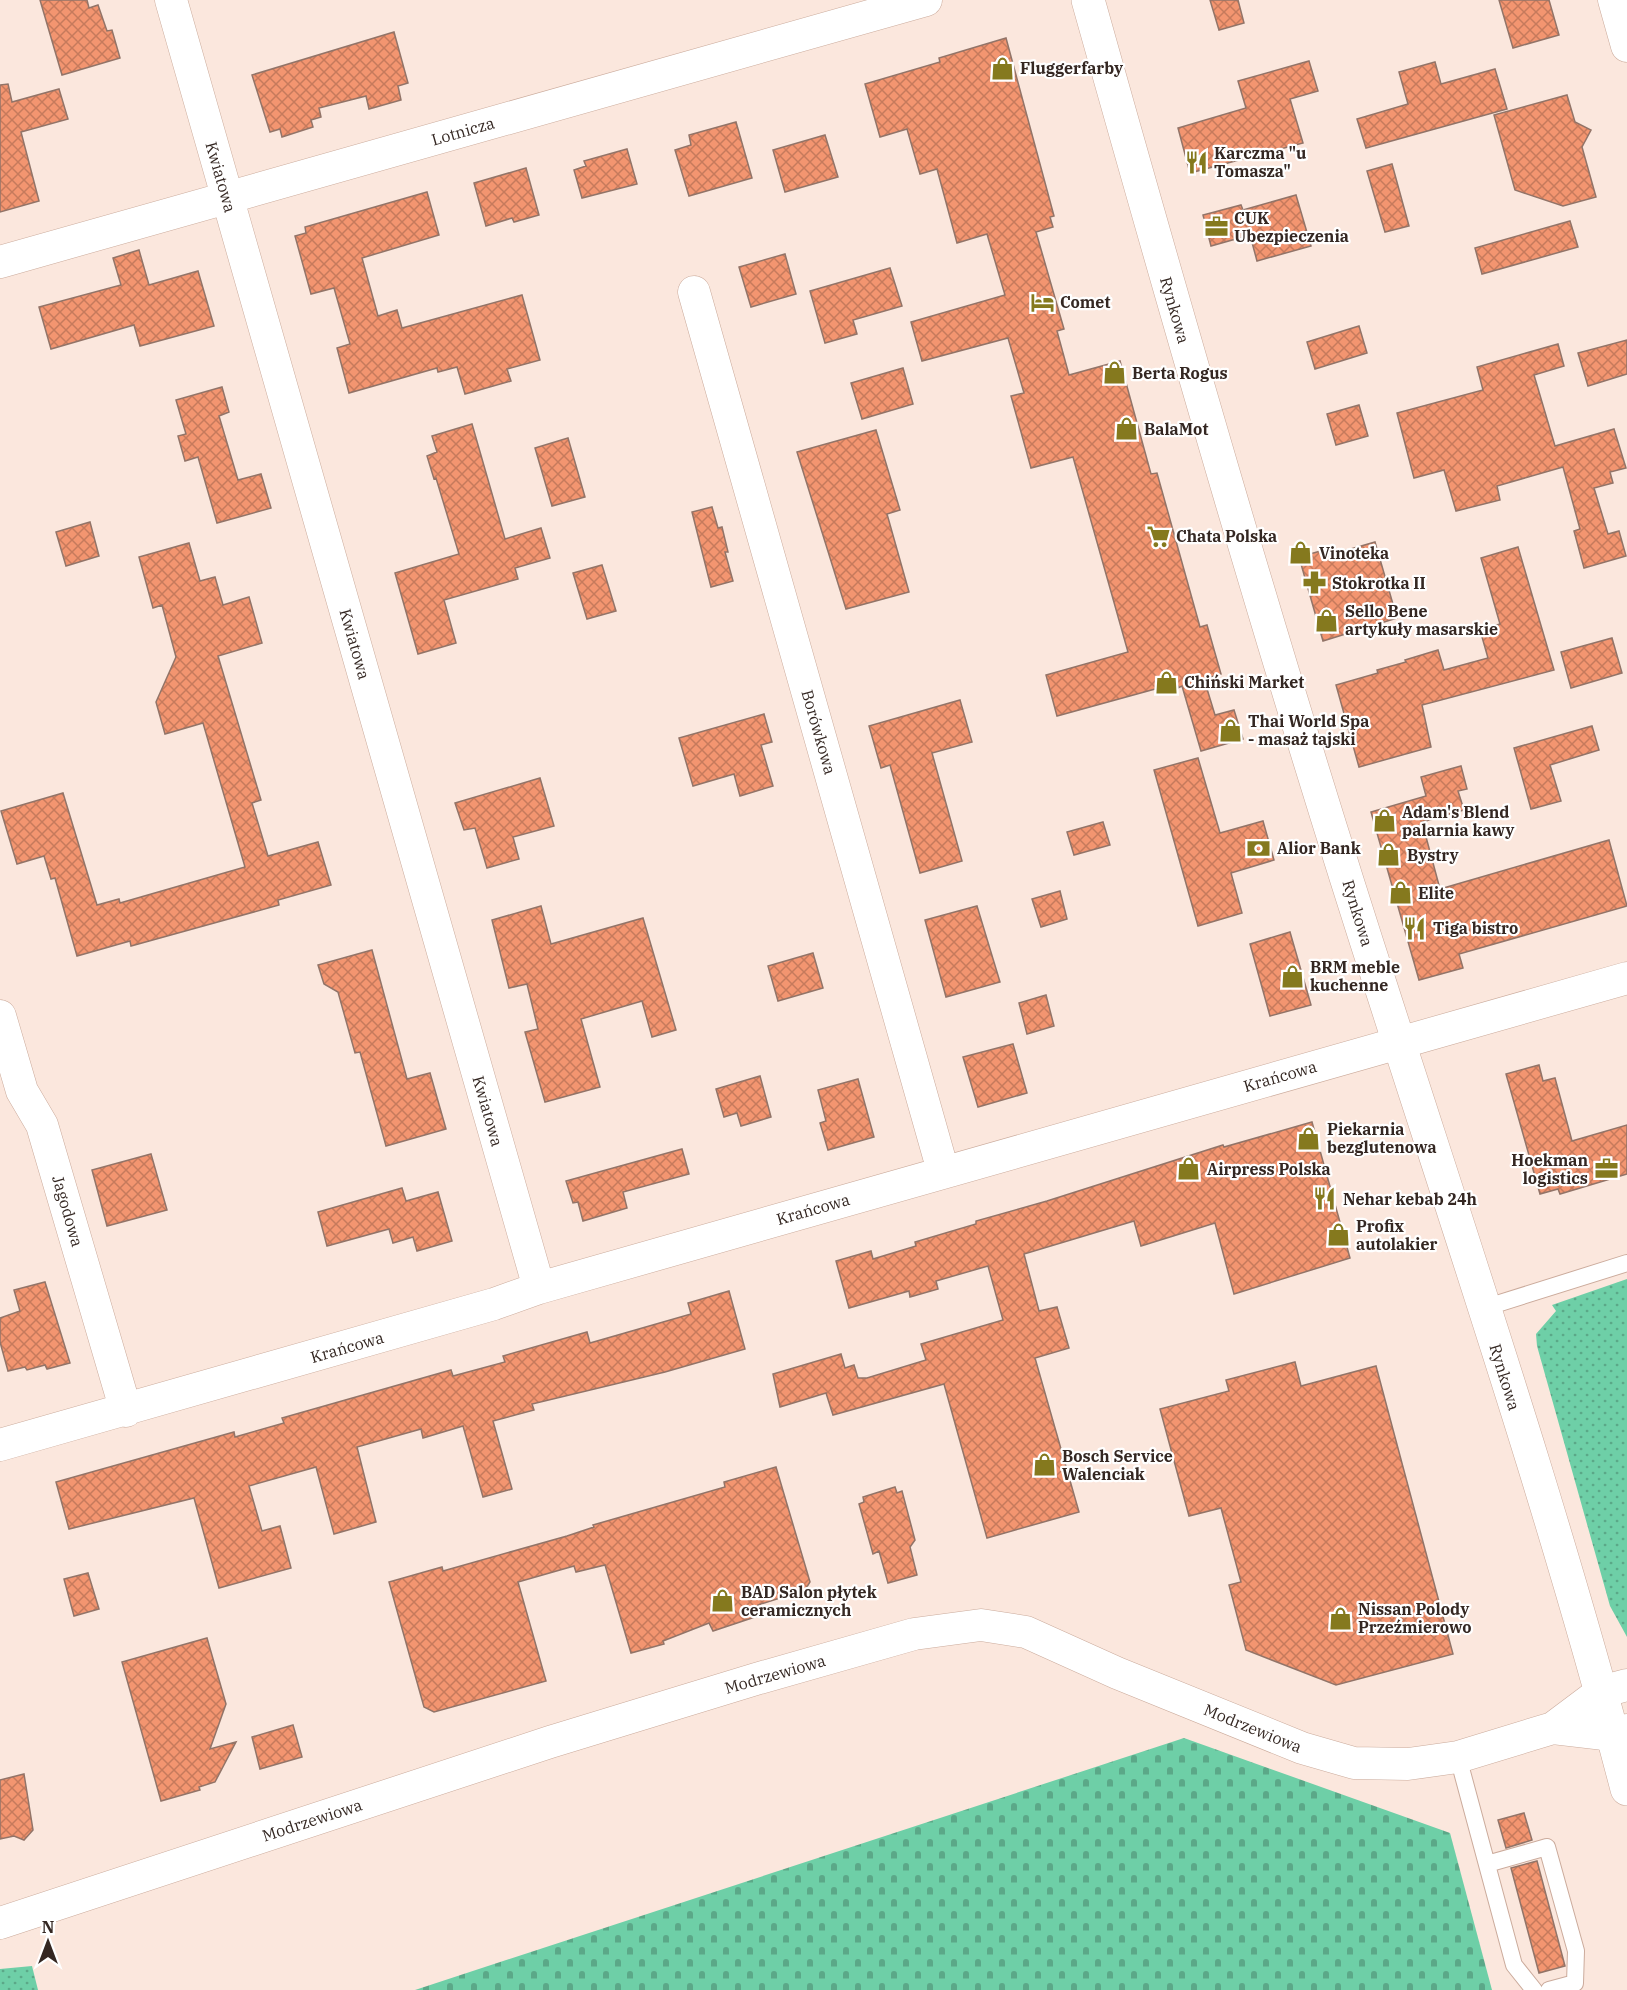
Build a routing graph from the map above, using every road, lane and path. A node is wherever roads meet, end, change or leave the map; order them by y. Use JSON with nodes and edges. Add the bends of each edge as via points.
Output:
{"nodes":[{"id":1,"x":171,"y":0,"type":"edge"},
{"id":2,"x":926,"y":0,"type":"edge"},
{"id":3,"x":1088,"y":0,"type":"edge"},
{"id":4,"x":1614,"y":0,"type":"edge"},
{"id":5,"x":1627,"y":46,"type":"edge"},
{"id":6,"x":226,"y":198,"type":"junction"},
{"id":7,"x":0,"y":262,"type":"edge"},
{"id":8,"x":694,"y":292,"type":"dead end"},
{"id":9,"x":1627,"y":978,"type":"edge"},
{"id":10,"x":0,"y":1016,"type":"edge"},
{"id":11,"x":1400,"y":1043,"type":"junction"},
{"id":12,"x":943,"y":1171,"type":"junction"},
{"id":13,"x":1627,"y":1263,"type":"edge"},
{"id":14,"x":539,"y":1288,"type":"junction"},
{"id":15,"x":1484,"y":1308,"type":"junction"},
{"id":16,"x":126,"y":1411,"type":"junction"},
{"id":17,"x":0,"y":1445,"type":"edge"},
{"id":18,"x":1614,"y":1688,"type":"edge"},
{"id":19,"x":1553,"y":1728,"type":"junction"},
{"id":20,"x":1620,"y":1732,"type":"edge"},
{"id":21,"x":1458,"y":1757,"type":"junction"},
{"id":22,"x":1627,"y":1789,"type":"edge"},
{"id":23,"x":1487,"y":1864,"type":"junction"},
{"id":24,"x":0,"y":1923,"type":"edge"},
{"id":25,"x":1554,"y":1989,"type":"edge"},
{"id":26,"x":1534,"y":1990,"type":"edge"}],
"edges":[{"from":1,"to":6,"type":"street","name":"Kwiatowa"},
{"from":2,"to":6,"type":"street","name":"Lotnicza"},
{"from":3,"to":11,"type":"street","name":"Rynkowa","via":[[1286,686]]},
{"from":4,"to":5,"type":"street"},
{"from":6,"to":7,"type":"street","name":"Lotnicza"},
{"from":6,"to":14,"type":"street","name":"Kwiatowa"},
{"from":8,"to":12,"type":"street","name":"Borówkowa"},
{"from":9,"to":11,"type":"street","name":"Krańcowa"},
{"from":10,"to":16,"type":"street","name":"Jagodowa","via":[[22,1091],[42,1125]]},
{"from":11,"to":12,"type":"street","name":"Krańcowa"},
{"from":11,"to":15,"type":"street","name":"Rynkowa"},
{"from":12,"to":14,"type":"street","name":"Krańcowa"},
{"from":13,"to":15,"type":"lane"},
{"from":14,"to":16,"type":"street","name":"Krańcowa"},
{"from":15,"to":18,"type":"street","name":"Rynkowa"},
{"from":16,"to":17,"type":"street","name":"Krańcowa"},
{"from":18,"to":19,"type":"street","name":"Modrzewiowa"},
{"from":18,"to":20,"type":"street","name":"Rynkowa"},
{"from":19,"to":20,"type":"street","name":"Modrzewiowa"},
{"from":19,"to":21,"type":"street","name":"Modrzewiowa"},
{"from":20,"to":22,"type":"street","name":"Rynkowa"},
{"from":21,"to":23,"type":"lane"},
{"from":21,"to":24,"type":"street","name":"Modrzewiowa","via":[[1408,1764],[1354,1763],[1302,1748],[1026,1632],[981,1624],[914,1634],[756,1678]]},
{"from":23,"to":25,"type":"lane","via":[[1547,1847],[1576,1951],[1575,1983]]},
{"from":23,"to":26,"type":"lane","via":[[1514,1965]]}]}
